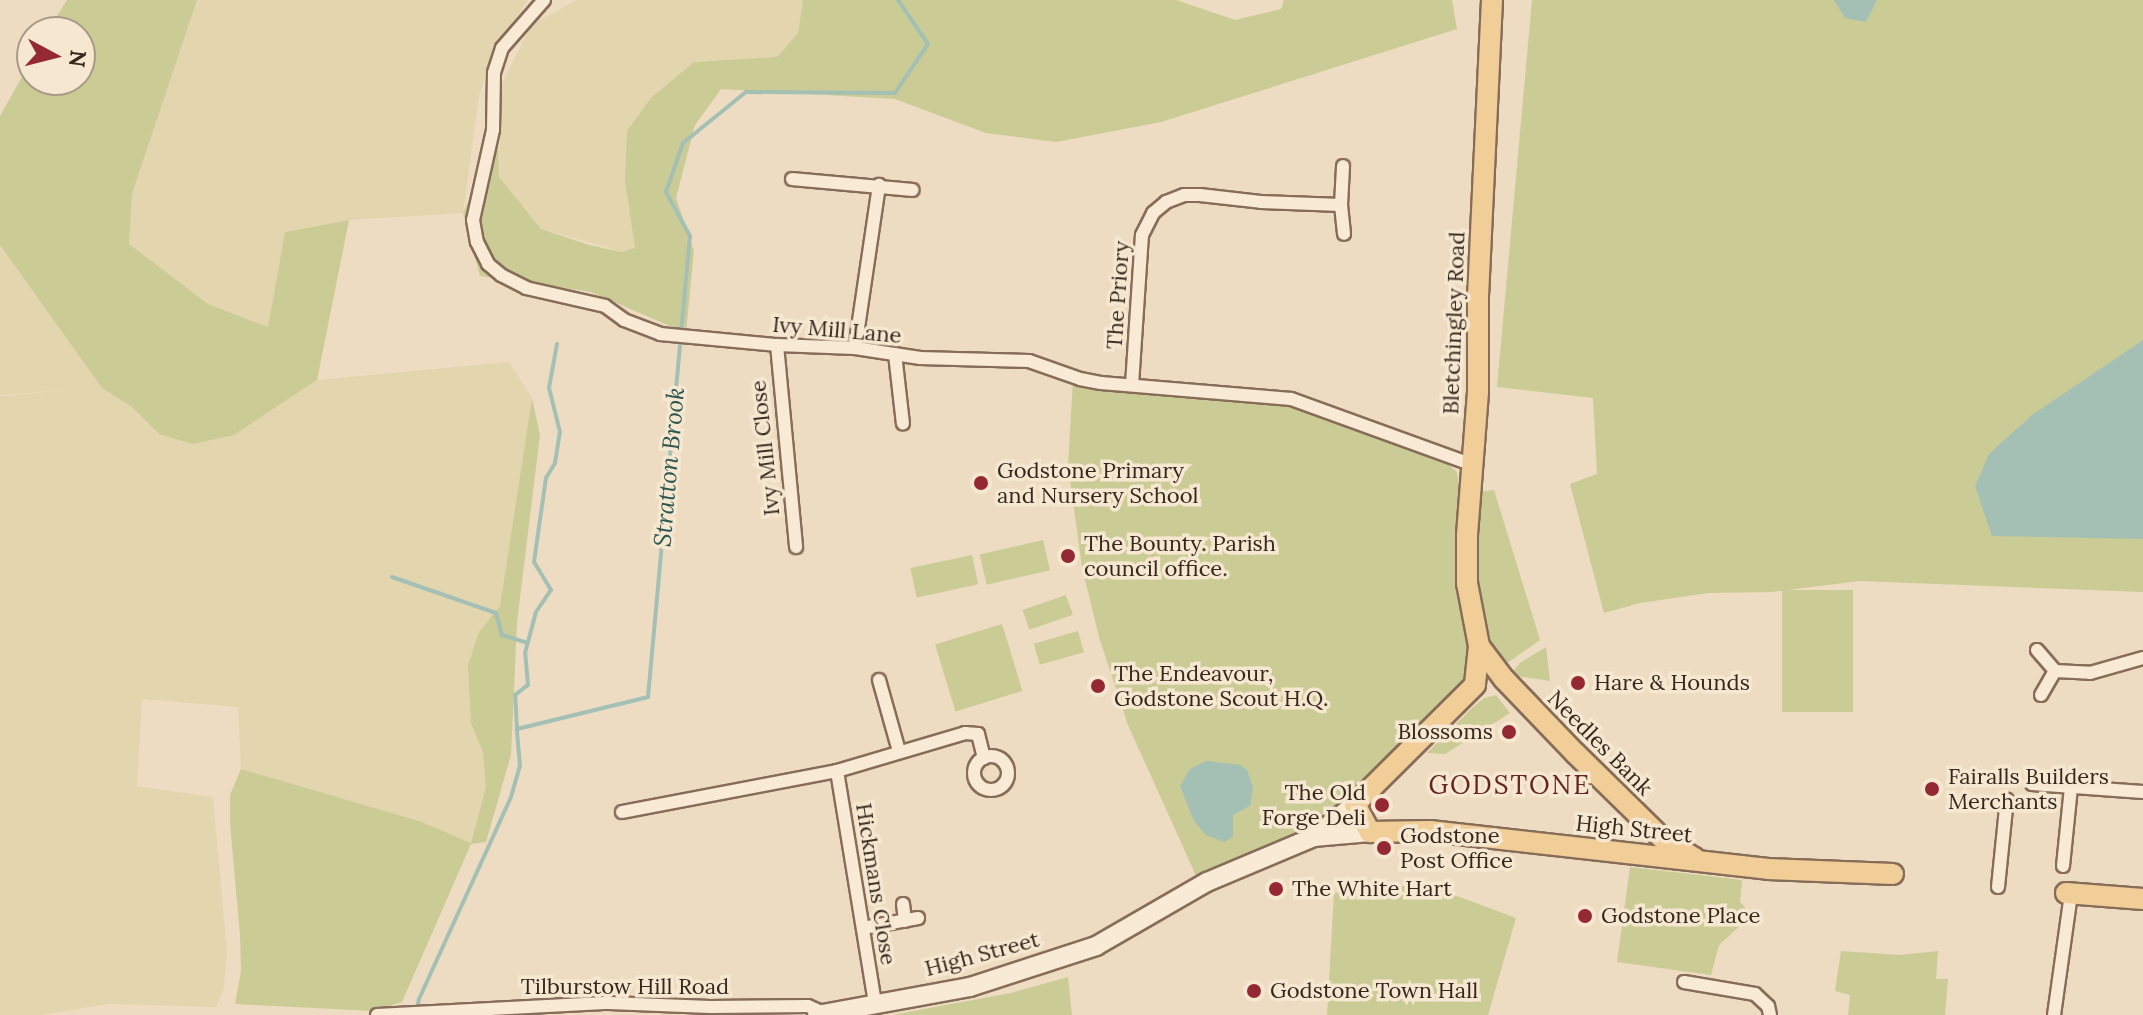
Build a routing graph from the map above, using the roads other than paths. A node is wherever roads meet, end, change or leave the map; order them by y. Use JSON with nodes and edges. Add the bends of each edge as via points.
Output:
{"nodes":[{"id":1,"x":544,"y":0,"type":"edge"},
{"id":2,"x":1492,"y":0,"type":"edge"},
{"id":3,"x":1343,"y":166,"type":"dead end"},
{"id":4,"x":792,"y":179,"type":"dead end"},
{"id":5,"x":879,"y":185,"type":"junction"},
{"id":6,"x":913,"y":190,"type":"dead end"},
{"id":7,"x":1341,"y":205,"type":"junction"},
{"id":8,"x":1344,"y":234,"type":"dead end"},
{"id":9,"x":777,"y":345,"type":"junction"},
{"id":10,"x":855,"y":348,"type":"junction"},
{"id":11,"x":895,"y":354,"type":"junction"},
{"id":12,"x":1132,"y":385,"type":"junction"},
{"id":13,"x":903,"y":424,"type":"dead end"},
{"id":14,"x":1471,"y":464,"type":"junction"},
{"id":15,"x":796,"y":547,"type":"dead end"},
{"id":16,"x":1479,"y":646,"type":"junction"},
{"id":17,"x":2037,"y":650,"type":"dead end"},
{"id":18,"x":2143,"y":658,"type":"edge"},
{"id":19,"x":2055,"y":671,"type":"junction"},
{"id":20,"x":879,"y":680,"type":"dead end"},
{"id":21,"x":1475,"y":685,"type":"junction"},
{"id":22,"x":1516,"y":692,"type":"junction"},
{"id":23,"x":2041,"y":695,"type":"dead end"},
{"id":24,"x":899,"y":751,"type":"junction"},
{"id":25,"x":984,"y":758,"type":"dead end"},
{"id":26,"x":837,"y":771,"type":"junction"},
{"id":27,"x":2032,"y":784,"type":"dead end"},
{"id":28,"x":2071,"y":787,"type":"junction"},
{"id":29,"x":2143,"y":792,"type":"edge"},
{"id":30,"x":2007,"y":799,"type":"dead end"},
{"id":31,"x":1355,"y":804,"type":"junction"},
{"id":32,"x":622,"y":812,"type":"dead end"},
{"id":33,"x":1370,"y":832,"type":"junction"},
{"id":34,"x":1657,"y":834,"type":"junction"},
{"id":35,"x":1314,"y":837,"type":"junction"},
{"id":36,"x":1640,"y":854,"type":"junction"},
{"id":37,"x":1698,"y":860,"type":"junction"},
{"id":38,"x":2063,"y":866,"type":"dead end"},
{"id":39,"x":1893,"y":874,"type":"dead end"},
{"id":40,"x":1998,"y":887,"type":"dead end"},
{"id":41,"x":2068,"y":893,"type":"joint"},
{"id":42,"x":2143,"y":899,"type":"edge"},
{"id":43,"x":903,"y":904,"type":"dead end"},
{"id":44,"x":863,"y":928,"type":"junction"},
{"id":45,"x":1684,"y":982,"type":"dead end"},
{"id":46,"x":875,"y":1004,"type":"junction"},
{"id":47,"x":542,"y":1011,"type":"edge"},
{"id":48,"x":416,"y":1014,"type":"edge"},
{"id":49,"x":820,"y":1014,"type":"edge"},
{"id":50,"x":377,"y":1015,"type":"edge"},
{"id":51,"x":1770,"y":1015,"type":"edge"},
{"id":52,"x":2054,"y":1015,"type":"edge"}],
"edges":[{"from":1,"to":9,"type":"street","name":"Ivy Mill Lane","via":[[517,27],[497,60],[493,130],[473,220],[477,242],[494,270],[526,288],[605,306],[646,330]]},
{"from":2,"to":14,"type":"main road","name":"Bletchingley Road"},
{"from":3,"to":7,"type":"street"},
{"from":4,"to":5,"type":"street"},
{"from":5,"to":6,"type":"street"},
{"from":5,"to":10,"type":"street"},
{"from":7,"to":8,"type":"street"},
{"from":7,"to":12,"type":"street","name":"The Priory","via":[[1184,195],[1153,213],[1142,235]]},
{"from":9,"to":10,"type":"street","name":"Ivy Mill Lane"},
{"from":9,"to":15,"type":"street","name":"Ivy Mill Close"},
{"from":10,"to":11,"type":"street","name":"Ivy Mill Lane"},
{"from":11,"to":12,"type":"street","name":"Ivy Mill Lane","via":[[1029,361],[1080,379]]},
{"from":11,"to":13,"type":"street"},
{"from":12,"to":14,"type":"street","name":"Ivy Mill Lane","via":[[1291,399]]},
{"from":14,"to":16,"type":"main road","name":"Bletchingley Road","via":[[1467,583]]},
{"from":16,"to":21,"type":"main road"},
{"from":16,"to":22,"type":"main road","name":"Needles Bank"},
{"from":17,"to":19,"type":"street"},
{"from":18,"to":19,"type":"street","via":[[2090,673]]},
{"from":19,"to":23,"type":"street"},
{"from":20,"to":24,"type":"street"},
{"from":21,"to":22,"type":"main road"},
{"from":21,"to":31,"type":"main road"},
{"from":22,"to":34,"type":"main road","name":"Needles Bank"},
{"from":24,"to":25,"type":"street","via":[[978,734]]},
{"from":24,"to":26,"type":"street"},
{"from":26,"to":32,"type":"street"},
{"from":26,"to":44,"type":"street","name":"Hickmans Close"},
{"from":27,"to":28,"type":"street"},
{"from":28,"to":29,"type":"street"},
{"from":28,"to":38,"type":"street"},
{"from":30,"to":40,"type":"street"},
{"from":31,"to":33,"type":"main road"},
{"from":31,"to":35,"type":"main road"},
{"from":33,"to":35,"type":"main road"},
{"from":33,"to":36,"type":"main road","name":"High Street","via":[[1430,831]]},
{"from":34,"to":36,"type":"main road"},
{"from":34,"to":37,"type":"main road","name":"Needles Bank"},
{"from":35,"to":46,"type":"main road","name":"High Street","via":[[1207,882],[1096,946],[970,987]]},
{"from":36,"to":37,"type":"main road","name":"High Street"},
{"from":37,"to":39,"type":"main road","name":"High Street"},
{"from":41,"to":42,"type":"main road"},
{"from":41,"to":52,"type":"street"},
{"from":43,"to":44,"type":"street","via":[[912,919]]},
{"from":44,"to":46,"type":"street","name":"Hickmans Close"},
{"from":45,"to":51,"type":"street","via":[[1755,994]]},
{"from":46,"to":49,"type":"main road","name":"High Street"},
{"from":47,"to":48,"type":"street","name":"Tilburstow Hill Road"},
{"from":47,"to":49,"type":"street","name":"Tilburstow Hill Road","via":[[609,1003],[808,1006]]},
{"from":48,"to":50,"type":"street","name":"Tilburstow Hill Road"}]}
